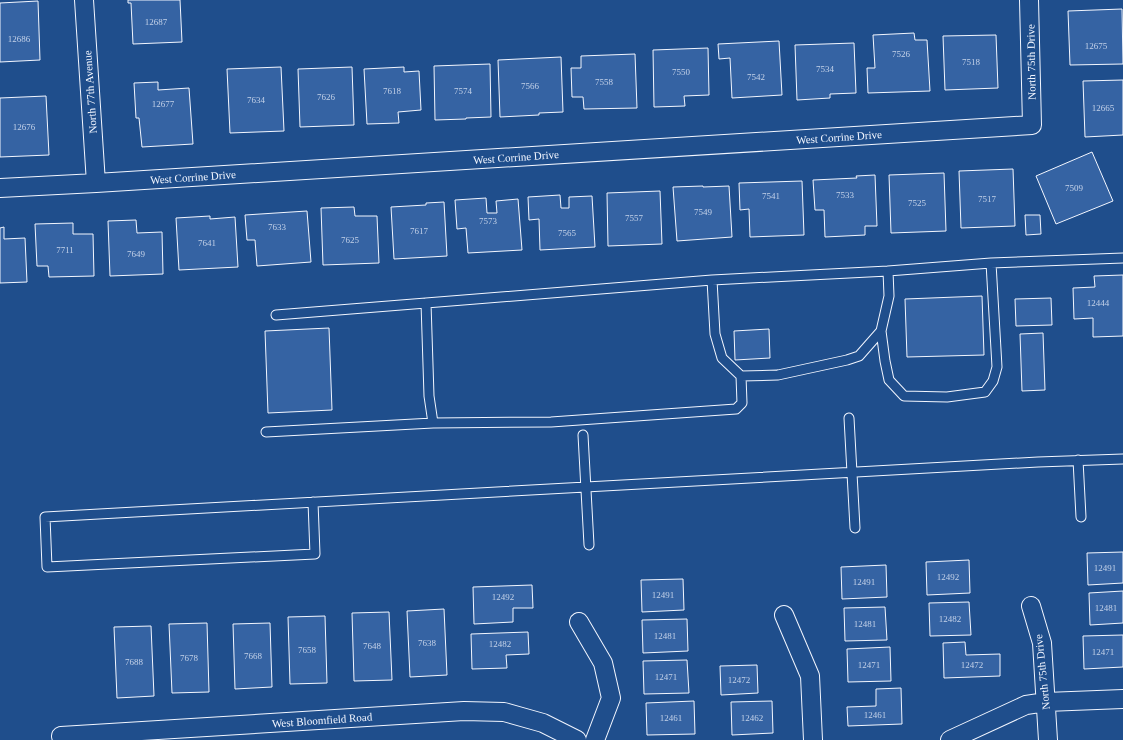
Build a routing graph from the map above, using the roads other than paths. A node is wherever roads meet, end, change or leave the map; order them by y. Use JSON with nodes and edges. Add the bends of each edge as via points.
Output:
{"nodes":[{"id":1,"x":84,"y":0,"type":"edge"},
{"id":2,"x":1029,"y":0,"type":"edge"},
{"id":3,"x":1032,"y":125,"type":"joint"},
{"id":4,"x":96,"y":183,"type":"junction"},
{"id":5,"x":0,"y":188,"type":"edge"},
{"id":6,"x":1123,"y":258,"type":"edge"},
{"id":7,"x":991,"y":263,"type":"junction"},
{"id":8,"x":888,"y":271,"type":"junction"},
{"id":9,"x":712,"y":280,"type":"junction"},
{"id":10,"x":426,"y":303,"type":"junction"},
{"id":11,"x":276,"y":315,"type":"dead end"},
{"id":12,"x":881,"y":331,"type":"junction"},
{"id":13,"x":742,"y":376,"type":"junction"},
{"id":14,"x":849,"y":418,"type":"dead end"},
{"id":15,"x":433,"y":423,"type":"junction"},
{"id":16,"x":266,"y":432,"type":"dead end"},
{"id":17,"x":583,"y":435,"type":"dead end"},
{"id":18,"x":1123,"y":459,"type":"edge"},
{"id":19,"x":1078,"y":460,"type":"junction"},
{"id":20,"x":852,"y":472,"type":"junction"},
{"id":21,"x":585,"y":487,"type":"junction"},
{"id":22,"x":313,"y":502,"type":"junction"},
{"id":23,"x":1081,"y":517,"type":"dead end"},
{"id":24,"x":855,"y":528,"type":"dead end"},
{"id":25,"x":588,"y":545,"type":"dead end"},
{"id":26,"x":1032,"y":606,"type":"dead end"},
{"id":27,"x":784,"y":615,"type":"dead end"},
{"id":28,"x":579,"y":622,"type":"dead end"},
{"id":29,"x":1123,"y":699,"type":"edge"},
{"id":30,"x":1046,"y":702,"type":"junction"},
{"id":31,"x":62,"y":738,"type":"edge"},
{"id":32,"x":578,"y":740,"type":"edge"},
{"id":33,"x":595,"y":740,"type":"edge"},
{"id":34,"x":814,"y":740,"type":"edge"},
{"id":35,"x":950,"y":740,"type":"edge"},
{"id":36,"x":1048,"y":740,"type":"edge"}],
"edges":[{"from":1,"to":4,"type":"street","name":"North 77th Avenue"},
{"from":2,"to":3,"type":"street","name":"North 75th Drive"},
{"from":3,"to":4,"type":"street","name":"West Corrine Drive"},
{"from":4,"to":5,"type":"street","name":"West Corrine Drive"},
{"from":6,"to":7,"type":"lane"},
{"from":7,"to":8,"type":"lane"},
{"from":7,"to":12,"type":"lane","via":[[997,367],[994,381],[986,392],[947,397],[904,396],[889,380]]},
{"from":8,"to":9,"type":"lane"},
{"from":8,"to":12,"type":"lane","via":[[889,296]]},
{"from":9,"to":10,"type":"lane"},
{"from":9,"to":13,"type":"lane","via":[[715,334],[722,358]]},
{"from":10,"to":11,"type":"lane"},
{"from":10,"to":15,"type":"lane"},
{"from":12,"to":13,"type":"lane","via":[[859,356],[847,360],[778,375]]},
{"from":13,"to":15,"type":"lane","via":[[742,403],[736,409],[551,422]]},
{"from":14,"to":20,"type":"lane"},
{"from":15,"to":16,"type":"lane"},
{"from":17,"to":21,"type":"lane"},
{"from":18,"to":19,"type":"lane"},
{"from":19,"to":20,"type":"lane"},
{"from":19,"to":23,"type":"lane"},
{"from":20,"to":21,"type":"lane"},
{"from":20,"to":24,"type":"lane"},
{"from":21,"to":22,"type":"lane"},
{"from":21,"to":25,"type":"lane"},
{"from":22,"to":22,"type":"lane","via":[[45,517],[47,567],[315,554]]},
{"from":26,"to":30,"type":"street","name":"North 75th Drive","via":[[1042,643]]},
{"from":27,"to":34,"type":"street","via":[[810,676]]},
{"from":28,"to":33,"type":"street","via":[[603,663],[611,698]]},
{"from":29,"to":30,"type":"street"},
{"from":30,"to":35,"type":"street","via":[[1026,705]]},
{"from":30,"to":36,"type":"street","name":"North 75th Drive"},
{"from":31,"to":32,"type":"street","name":"West Bloomfield Road","via":[[464,711],[504,712],[543,723]]}]}
